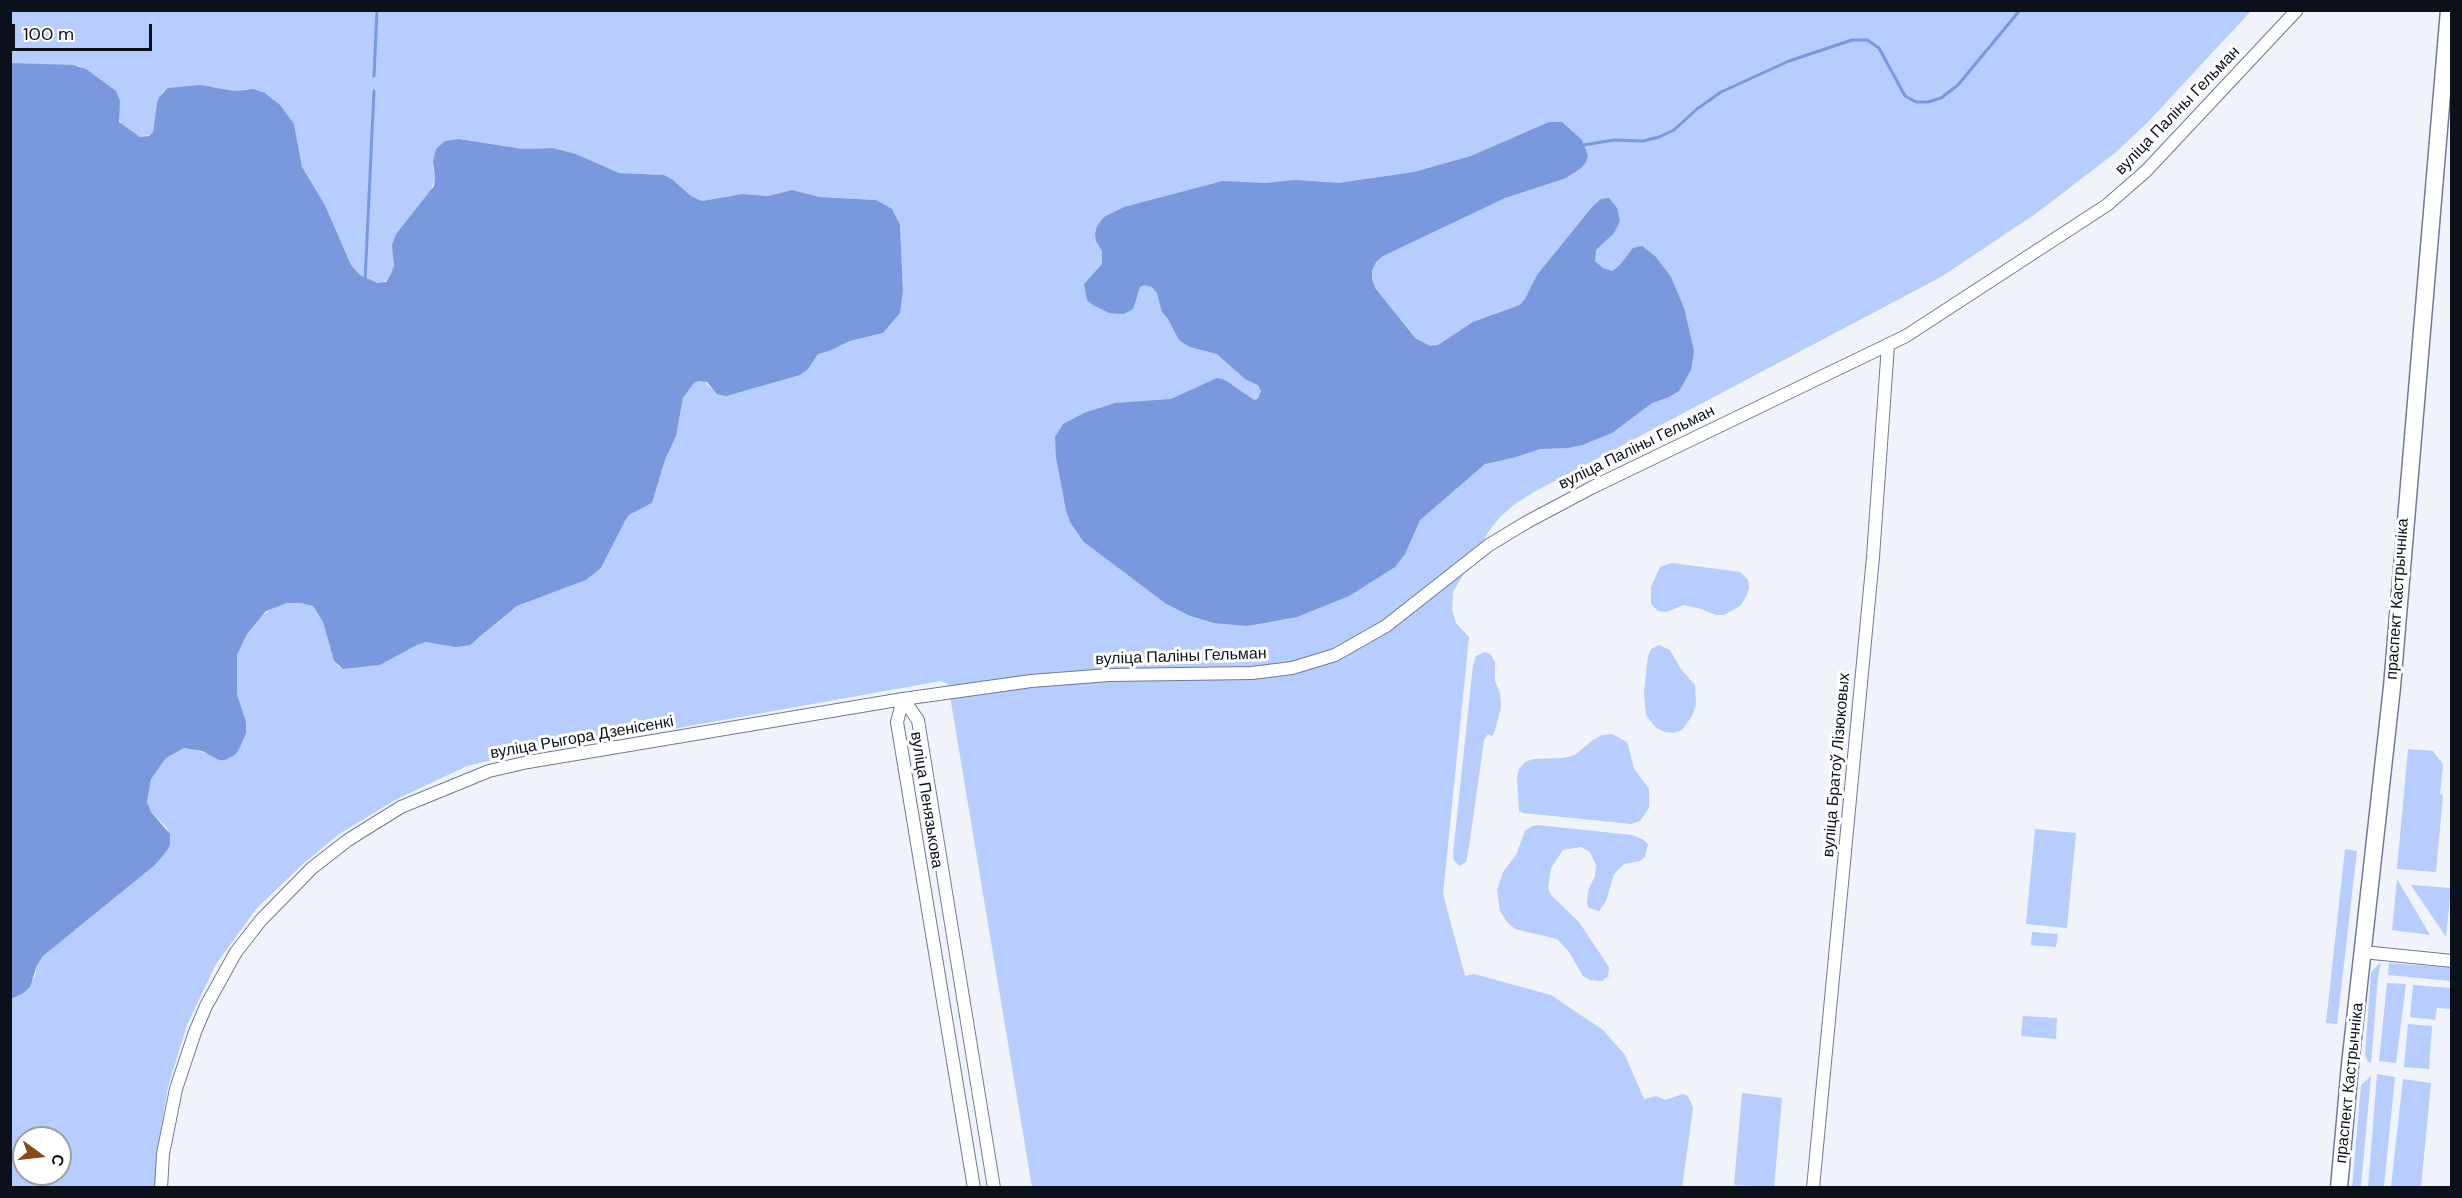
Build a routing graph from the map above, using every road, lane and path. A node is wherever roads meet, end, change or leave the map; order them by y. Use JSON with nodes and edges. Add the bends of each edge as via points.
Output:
{"nodes":[{"id":1,"x":2297,"y":10,"type":"edge"},
{"id":2,"x":2449,"y":10,"type":"edge"},
{"id":3,"x":1888,"y":345,"type":"junction"},
{"id":4,"x":903,"y":699,"type":"junction"},
{"id":5,"x":778,"y":721,"type":"joint"},
{"id":6,"x":2363,"y":952,"type":"junction"},
{"id":7,"x":2451,"y":961,"type":"edge"},
{"id":8,"x":161,"y":1188,"type":"edge"},
{"id":9,"x":974,"y":1188,"type":"edge"},
{"id":10,"x":994,"y":1188,"type":"edge"},
{"id":11,"x":1814,"y":1188,"type":"edge"},
{"id":12,"x":2339,"y":1188,"type":"edge"}],
"edges":[{"from":1,"to":3,"type":"street","name":"вуліца Паліны Гельман","via":[[2146,171],[2107,205]]},
{"from":2,"to":6,"type":"main road","name":"праспект Кастрычніка","via":[[2392,687]]},
{"from":3,"to":4,"type":"street","name":"вуліца Паліны Гельман","via":[[1527,522],[1489,545],[1386,626],[1335,655],[1292,668],[1252,674],[1109,675],[1031,681]]},
{"from":3,"to":11,"type":"street","name":"вуліца Братоў Лізюковых","via":[[1873,557]]},
{"from":4,"to":5,"type":"street","name":"вуліца Паліны Гельман"},
{"from":4,"to":9,"type":"street","name":"вуліца Пенязькова","via":[[898,733]]},
{"from":4,"to":10,"type":"street","name":"вуліца Пенязькова","via":[[918,720]]},
{"from":5,"to":8,"type":"street","name":"вуліца Рыгора Дзенісенкі","via":[[489,771],[401,807],[348,840],[312,868],[261,920],[218,982],[195,1032],[176,1089],[163,1154]]},
{"from":6,"to":7,"type":"street"},
{"from":6,"to":12,"type":"main road","name":"праспект Кастрычніка"}]}
